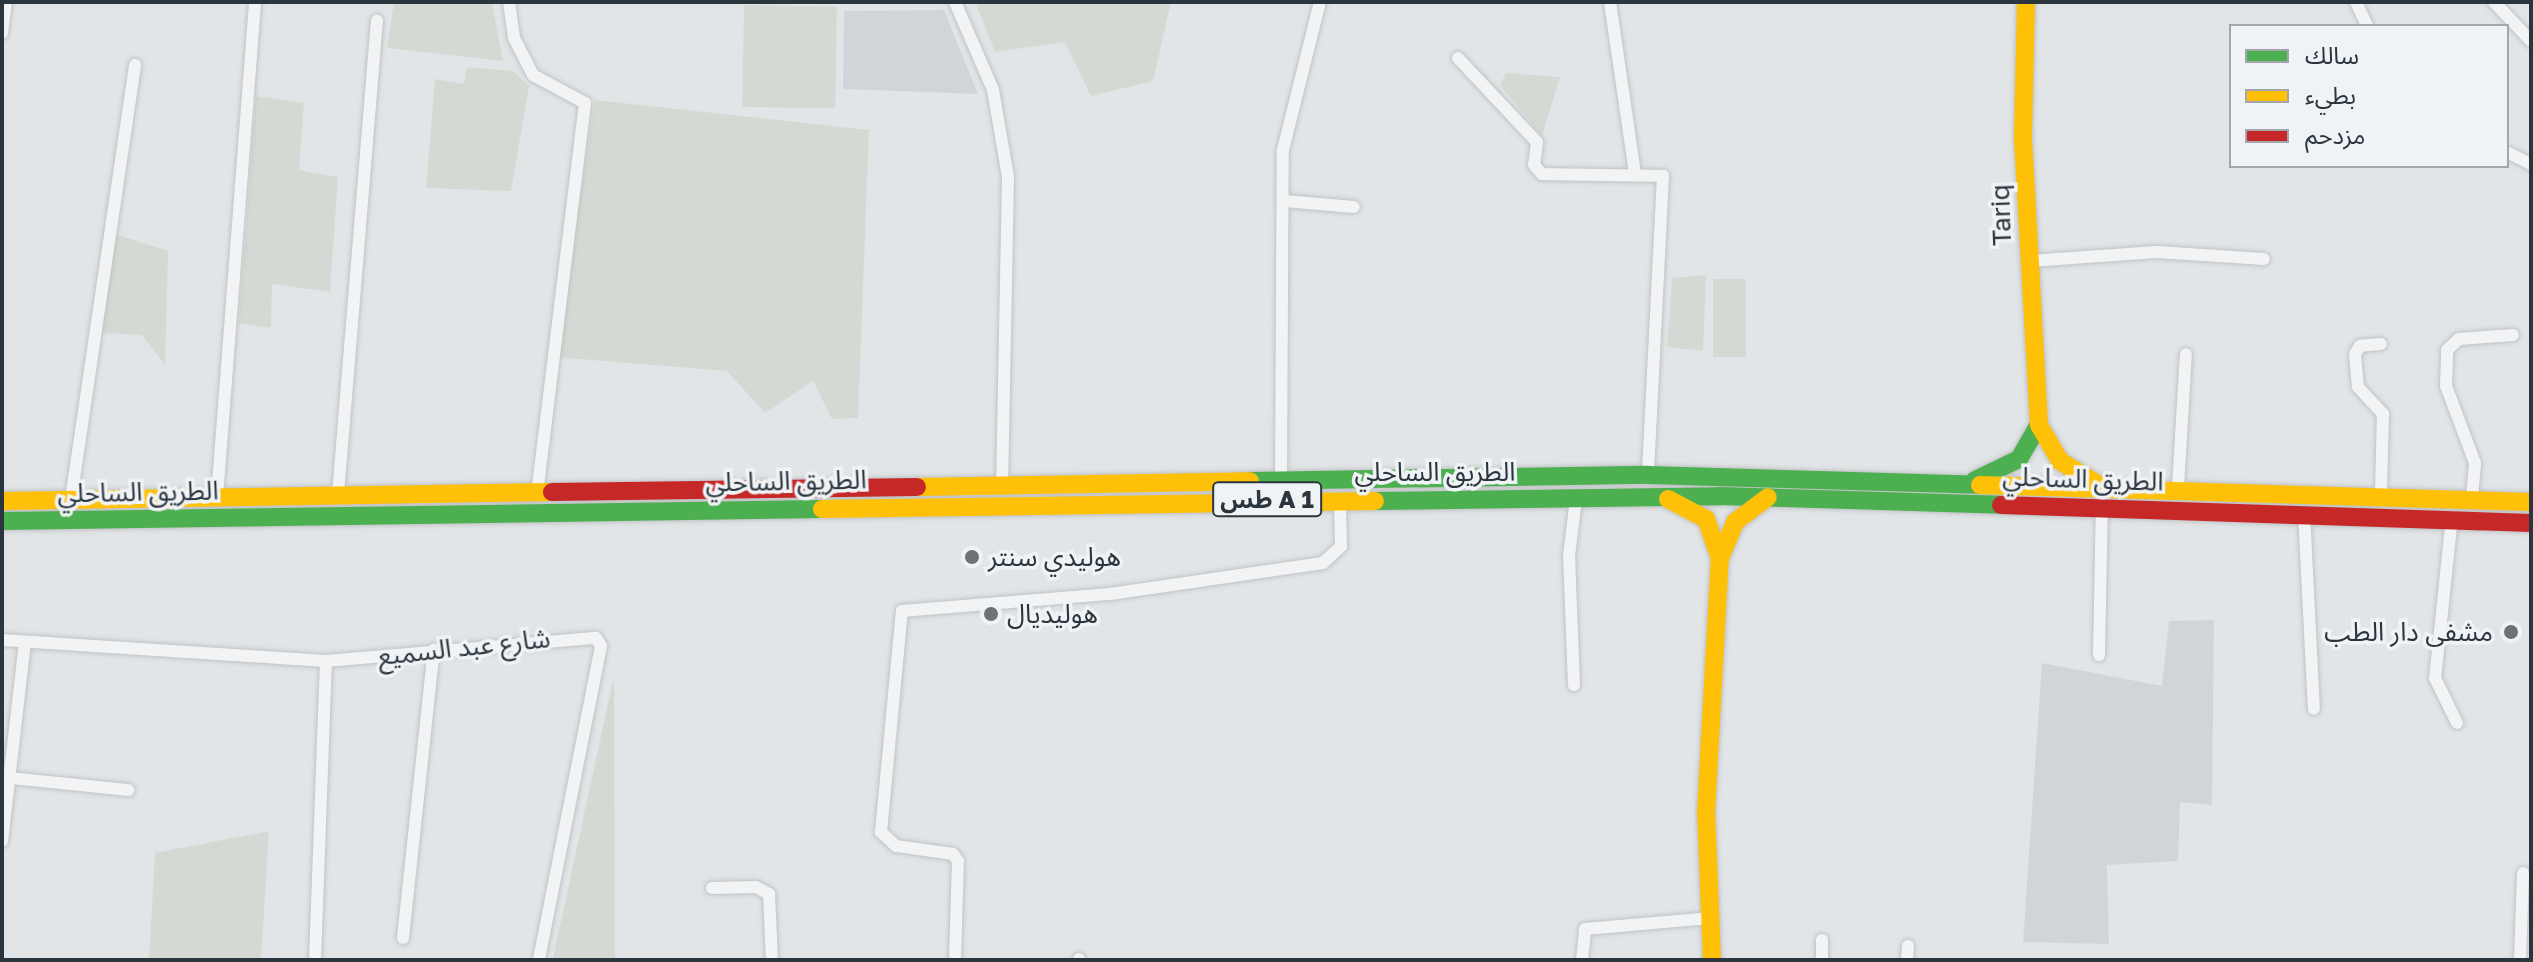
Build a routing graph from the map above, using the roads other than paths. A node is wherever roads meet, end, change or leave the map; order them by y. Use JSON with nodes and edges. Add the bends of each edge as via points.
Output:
{"nodes":[{"id":1,"x":6,"y":2,"type":"edge"},
{"id":2,"x":255,"y":2,"type":"edge"},
{"id":3,"x":509,"y":2,"type":"edge"},
{"id":4,"x":955,"y":2,"type":"edge"},
{"id":5,"x":1320,"y":2,"type":"edge"},
{"id":6,"x":1610,"y":2,"type":"edge"},
{"id":7,"x":2026,"y":2,"type":"edge"},
{"id":8,"x":2356,"y":2,"type":"edge"},
{"id":9,"x":2494,"y":2,"type":"edge"},
{"id":10,"x":377,"y":21,"type":"dead end"},
{"id":11,"x":2366,"y":24,"type":"edge"},
{"id":12,"x":2,"y":33,"type":"edge"},
{"id":13,"x":2531,"y":41,"type":"edge"},
{"id":14,"x":1458,"y":58,"type":"dead end"},
{"id":15,"x":135,"y":65,"type":"dead end"},
{"id":16,"x":2509,"y":153,"type":"edge"},
{"id":17,"x":2531,"y":164,"type":"edge"},
{"id":18,"x":1635,"y":173,"type":"junction"},
{"id":19,"x":1285,"y":201,"type":"junction"},
{"id":20,"x":1354,"y":207,"type":"dead end"},
{"id":21,"x":2264,"y":259,"type":"dead end"},
{"id":22,"x":2029,"y":261,"type":"junction"},
{"id":23,"x":2513,"y":335,"type":"dead end"},
{"id":24,"x":2381,"y":344,"type":"dead end"},
{"id":25,"x":2186,"y":354,"type":"dead end"},
{"id":26,"x":2039,"y":425,"type":"junction"},
{"id":27,"x":1648,"y":475,"type":"junction"},
{"id":28,"x":1281,"y":481,"type":"junction"},
{"id":29,"x":1970,"y":481,"type":"junction"},
{"id":30,"x":1002,"y":483,"type":"junction"},
{"id":31,"x":2099,"y":485,"type":"junction"},
{"id":32,"x":2178,"y":487,"type":"junction"},
{"id":33,"x":537,"y":492,"type":"junction"},
{"id":34,"x":2381,"y":492,"type":"junction"},
{"id":35,"x":338,"y":494,"type":"junction"},
{"id":36,"x":217,"y":497,"type":"junction"},
{"id":37,"x":1340,"y":497,"type":"junction"},
{"id":38,"x":1768,"y":497,"type":"junction"},
{"id":39,"x":1666,"y":498,"type":"junction"},
{"id":40,"x":2472,"y":498,"type":"junction"},
{"id":41,"x":71,"y":499,"type":"junction"},
{"id":42,"x":1576,"y":499,"type":"junction"},
{"id":43,"x":2,"y":501,"type":"edge"},
{"id":44,"x":2531,"y":502,"type":"edge"},
{"id":45,"x":2102,"y":505,"type":"junction"},
{"id":46,"x":2304,"y":513,"type":"junction"},
{"id":47,"x":2452,"y":517,"type":"junction"},
{"id":48,"x":2,"y":521,"type":"edge"},
{"id":49,"x":2531,"y":523,"type":"edge"},
{"id":50,"x":1720,"y":558,"type":"junction"},
{"id":51,"x":2,"y":640,"type":"edge"},
{"id":52,"x":25,"y":643,"type":"junction"},
{"id":53,"x":434,"y":650,"type":"junction"},
{"id":54,"x":2099,"y":655,"type":"dead end"},
{"id":55,"x":326,"y":661,"type":"junction"},
{"id":56,"x":1574,"y":685,"type":"dead end"},
{"id":57,"x":2314,"y":709,"type":"dead end"},
{"id":58,"x":2457,"y":723,"type":"dead end"},
{"id":59,"x":10,"y":778,"type":"junction"},
{"id":60,"x":128,"y":790,"type":"dead end"},
{"id":61,"x":2,"y":841,"type":"edge"},
{"id":62,"x":2523,"y":873,"type":"dead end"},
{"id":63,"x":712,"y":888,"type":"dead end"},
{"id":64,"x":1710,"y":918,"type":"junction"},
{"id":65,"x":403,"y":938,"type":"dead end"},
{"id":66,"x":1822,"y":940,"type":"dead end"},
{"id":67,"x":1908,"y":946,"type":"dead end"},
{"id":68,"x":315,"y":960,"type":"edge"},
{"id":69,"x":539,"y":960,"type":"edge"},
{"id":70,"x":772,"y":960,"type":"edge"},
{"id":71,"x":955,"y":960,"type":"edge"},
{"id":72,"x":1582,"y":960,"type":"edge"},
{"id":73,"x":1712,"y":960,"type":"edge"},
{"id":74,"x":1822,"y":960,"type":"edge"},
{"id":75,"x":1907,"y":960,"type":"edge"},
{"id":76,"x":2520,"y":960,"type":"edge"}],
"edges":[{"from":1,"to":12,"type":"street"},
{"from":2,"to":36,"type":"street"},
{"from":3,"to":33,"type":"street","via":[[514,38],[533,75],[585,103]]},
{"from":4,"to":30,"type":"street","via":[[993,90],[1008,177]]},
{"from":5,"to":19,"type":"street","via":[[1287,124]]},
{"from":6,"to":18,"type":"street"},
{"from":7,"to":22,"type":"main road","name":"Tariq"},
{"from":8,"to":11,"type":"street"},
{"from":9,"to":13,"type":"street"},
{"from":10,"to":35,"type":"street"},
{"from":14,"to":18,"type":"street","via":[[1537,142],[1536,170],[1565,177]]},
{"from":15,"to":41,"type":"street"},
{"from":16,"to":17,"type":"street"},
{"from":18,"to":27,"type":"street","via":[[1660,173],[1664,181]]},
{"from":19,"to":20,"type":"street"},
{"from":19,"to":28,"type":"street"},
{"from":21,"to":22,"type":"street","via":[[2157,252]]},
{"from":22,"to":26,"type":"main road","name":"Tariq"},
{"from":23,"to":40,"type":"street","via":[[2459,339],[2447,350],[2446,386],[2475,463]]},
{"from":24,"to":34,"type":"street","via":[[2360,346],[2355,354],[2358,387],[2383,414]]},
{"from":25,"to":32,"type":"street"},
{"from":26,"to":29,"type":"main road","via":[[2019,459]]},
{"from":26,"to":31,"type":"main road","via":[[2060,461]]},
{"from":27,"to":28,"type":"main road","name":"الطريق الساحلي","number":"طس A 1"},
{"from":27,"to":29,"type":"main road","name":"الطريق الساحلي","number":"طس A 1"},
{"from":28,"to":30,"type":"main road","name":"الطريق الساحلي","number":"طس A 1"},
{"from":29,"to":31,"type":"main road","name":"الطريق الساحلي","number":"طس A 1"},
{"from":30,"to":33,"type":"main road","name":"الطريق الساحلي","number":"طس A 1"},
{"from":31,"to":32,"type":"main road","name":"الطريق الساحلي","number":"طس A 1"},
{"from":32,"to":34,"type":"main road","name":"الطريق الساحلي","number":"طس A 1"},
{"from":33,"to":35,"type":"main road","name":"الطريق الساحلي","number":"طس A 1"},
{"from":34,"to":40,"type":"main road","name":"الطريق الساحلي","number":"طس A 1"},
{"from":35,"to":36,"type":"main road","name":"الطريق الساحلي","number":"طس A 1"},
{"from":36,"to":41,"type":"main road","name":"الطريق الساحلي","number":"طس A 1"},
{"from":37,"to":42,"type":"main road","name":"الطريق الساحلي","number":"طس A 1"},
{"from":37,"to":48,"type":"main road","name":"الطريق الساحلي","number":"طس A 1"},
{"from":37,"to":71,"type":"street","via":[[1341,546],[1323,563],[1110,594],[902,611],[881,832],[896,846],[953,854],[958,861]]},
{"from":38,"to":39,"type":"main road","name":"الطريق الساحلي","number":"طس A 1"},
{"from":38,"to":45,"type":"main road","name":"الطريق الساحلي","number":"طس A 1"},
{"from":38,"to":50,"type":"main road","via":[[1735,522]]},
{"from":39,"to":42,"type":"main road","name":"الطريق الساحلي","number":"طس A 1"},
{"from":39,"to":50,"type":"main road","via":[[1706,519]]},
{"from":40,"to":44,"type":"main road","name":"الطريق الساحلي","number":"طس A 1"},
{"from":41,"to":43,"type":"main road","name":"الطريق الساحلي","number":"طس A 1"},
{"from":42,"to":56,"type":"street","via":[[1569,556]]},
{"from":45,"to":46,"type":"main road","name":"الطريق الساحلي","number":"طس A 1"},
{"from":45,"to":54,"type":"street"},
{"from":46,"to":47,"type":"main road","name":"الطريق الساحلي","number":"طس A 1"},
{"from":46,"to":57,"type":"street"},
{"from":47,"to":49,"type":"main road","name":"الطريق الساحلي","number":"طس A 1"},
{"from":47,"to":58,"type":"street","via":[[2435,678]]},
{"from":50,"to":64,"type":"main road","via":[[1706,813]]},
{"from":51,"to":52,"type":"street","name":"شارع عبد السميع"},
{"from":52,"to":55,"type":"street","name":"شارع عبد السميع"},
{"from":52,"to":59,"type":"street"},
{"from":53,"to":55,"type":"street","name":"شارع عبد السميع"},
{"from":53,"to":65,"type":"street"},
{"from":53,"to":69,"type":"street","name":"شارع عبد السميع","via":[[586,634],[601,646]]},
{"from":55,"to":68,"type":"street"},
{"from":59,"to":60,"type":"street"},
{"from":59,"to":61,"type":"street"},
{"from":62,"to":76,"type":"street"},
{"from":63,"to":70,"type":"street","via":[[756,887],[769,894]]},
{"from":64,"to":72,"type":"street","via":[[1585,929]]},
{"from":64,"to":73,"type":"main road"},
{"from":66,"to":74,"type":"street"},
{"from":67,"to":75,"type":"street"}]}
